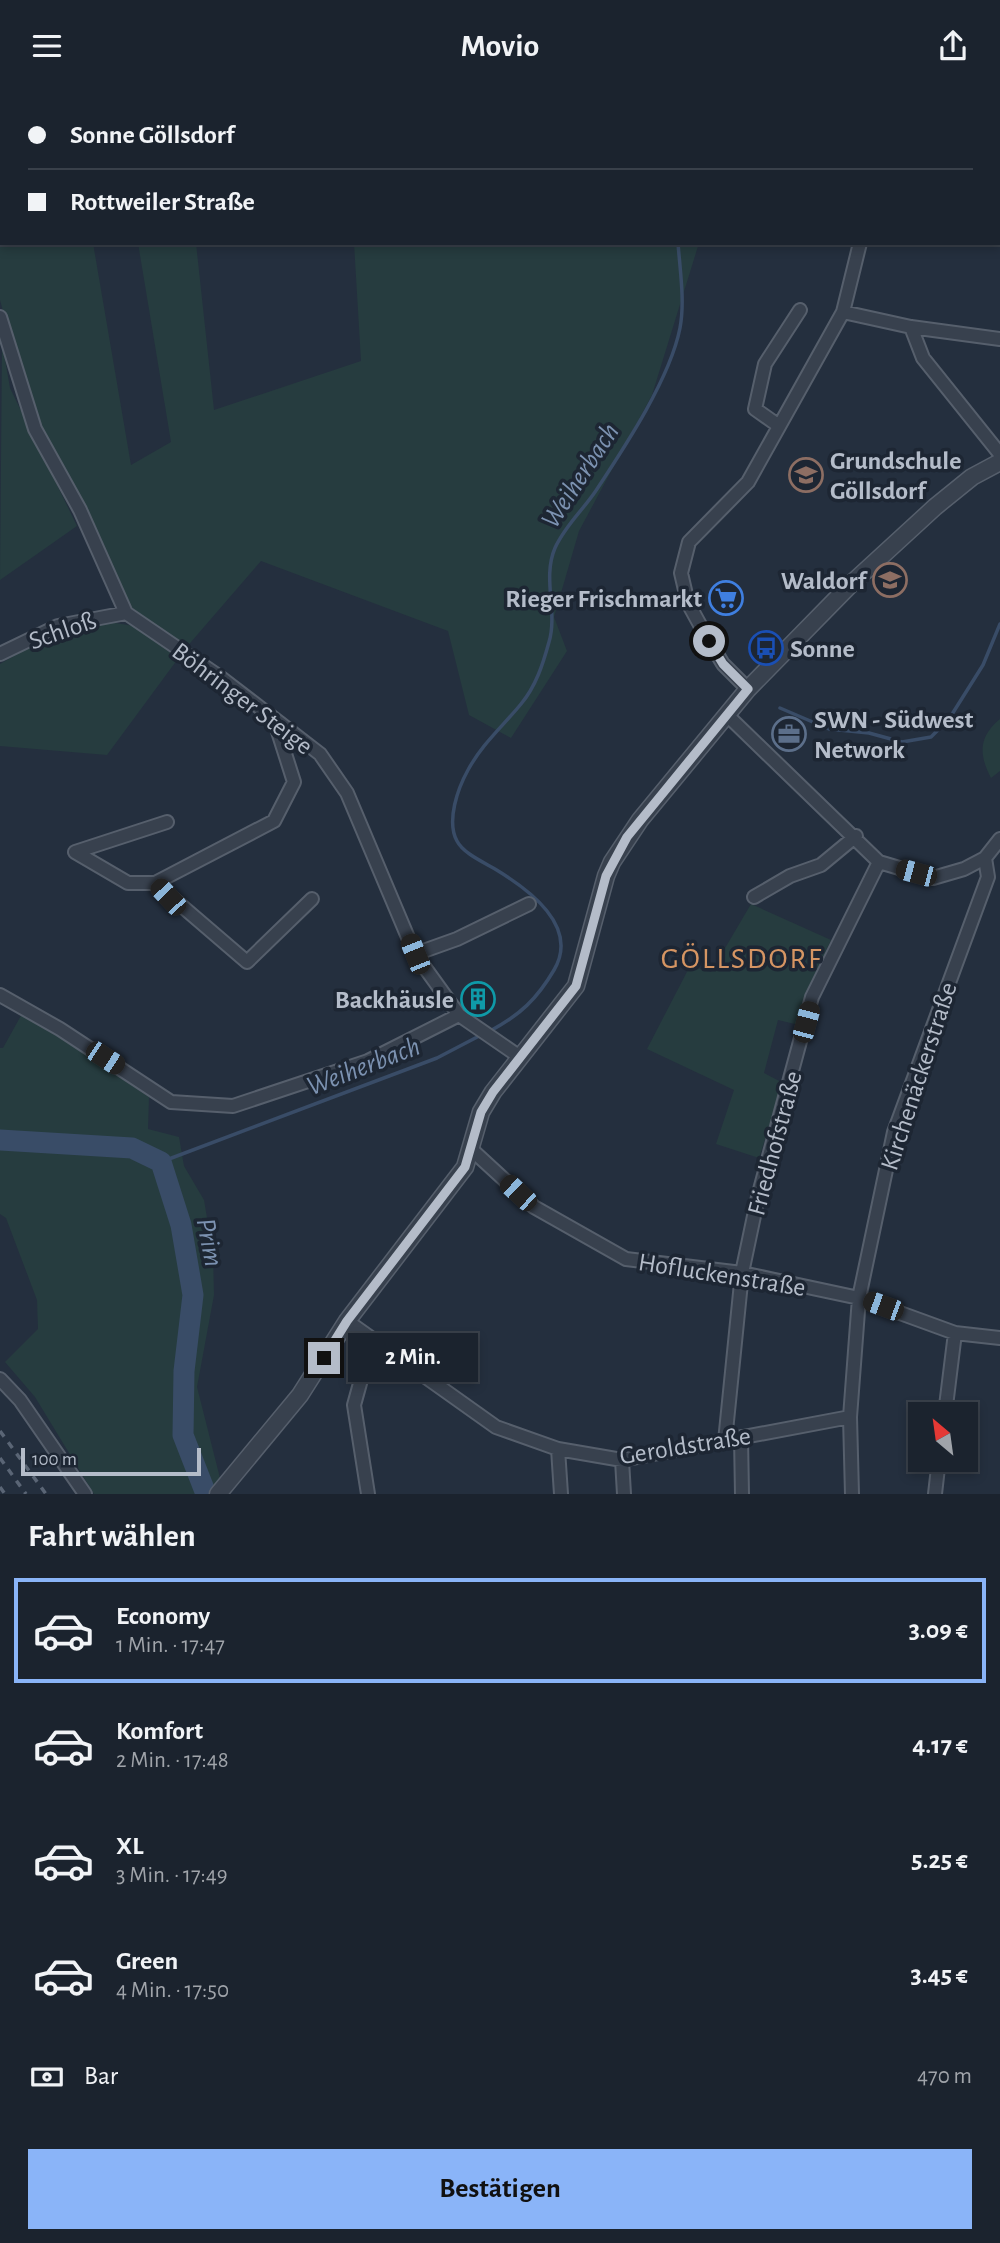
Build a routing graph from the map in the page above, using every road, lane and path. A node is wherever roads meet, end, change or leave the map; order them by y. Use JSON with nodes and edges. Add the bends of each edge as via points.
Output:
{"nodes":[{"id":1,"x":860,"y":245,"type":"edge"},
{"id":2,"x":800,"y":310,"type":"dead end"},
{"id":3,"x":843,"y":312,"type":"junction"},
{"id":4,"x":0,"y":317,"type":"edge"},
{"id":5,"x":911,"y":327,"type":"junction"},
{"id":6,"x":1000,"y":339,"type":"edge"},
{"id":7,"x":779,"y":426,"type":"junction"},
{"id":8,"x":1000,"y":454,"type":"edge"},
{"id":9,"x":1000,"y":462,"type":"edge"},
{"id":10,"x":126,"y":613,"type":"junction"},
{"id":11,"x":0,"y":654,"type":"edge"},
{"id":12,"x":748,"y":689,"type":"junction"},
{"id":13,"x":727,"y":715,"type":"junction"},
{"id":14,"x":274,"y":719,"type":"junction"},
{"id":15,"x":167,"y":822,"type":"dead end"},
{"id":16,"x":856,"y":836,"type":"junction"},
{"id":17,"x":1000,"y":839,"type":"edge"},
{"id":18,"x":985,"y":858,"type":"junction"},
{"id":19,"x":879,"y":862,"type":"junction"},
{"id":20,"x":155,"y":883,"type":"junction"},
{"id":21,"x":754,"y":897,"type":"dead end"},
{"id":22,"x":312,"y":899,"type":"dead end"},
{"id":23,"x":529,"y":904,"type":"dead end"},
{"id":24,"x":415,"y":954,"type":"junction"},
{"id":25,"x":0,"y":995,"type":"edge"},
{"id":26,"x":459,"y":1015,"type":"junction"},
{"id":27,"x":520,"y":1057,"type":"junction"},
{"id":28,"x":472,"y":1150,"type":"junction"},
{"id":29,"x":742,"y":1273,"type":"junction"},
{"id":30,"x":859,"y":1298,"type":"junction"},
{"id":31,"x":347,"y":1321,"type":"junction"},
{"id":32,"x":954,"y":1333,"type":"junction"},
{"id":33,"x":1000,"y":1338,"type":"edge"},
{"id":34,"x":372,"y":1339,"type":"junction"},
{"id":35,"x":0,"y":1379,"type":"edge"},
{"id":36,"x":945,"y":1402,"type":"edge"},
{"id":37,"x":850,"y":1417,"type":"junction"},
{"id":38,"x":741,"y":1437,"type":"junction"},
{"id":39,"x":725,"y":1441,"type":"junction"},
{"id":40,"x":558,"y":1449,"type":"junction"},
{"id":41,"x":622,"y":1460,"type":"junction"},
{"id":42,"x":938,"y":1472,"type":"edge"},
{"id":43,"x":221,"y":1491,"type":"edge"},
{"id":44,"x":85,"y":1494,"type":"edge"},
{"id":45,"x":368,"y":1494,"type":"edge"},
{"id":46,"x":561,"y":1494,"type":"edge"},
{"id":47,"x":624,"y":1494,"type":"edge"},
{"id":48,"x":742,"y":1494,"type":"edge"},
{"id":49,"x":852,"y":1494,"type":"edge"},
{"id":50,"x":935,"y":1494,"type":"edge"}],
"edges":[{"from":1,"to":3,"type":"street"},
{"from":2,"to":7,"type":"street","via":[[765,364],[755,409]]},
{"from":3,"to":5,"type":"street"},
{"from":3,"to":7,"type":"street"},
{"from":4,"to":10,"type":"street","via":[[35,429],[80,510]]},
{"from":5,"to":6,"type":"street"},
{"from":5,"to":8,"type":"street","via":[[923,358]]},
{"from":7,"to":12,"type":"street","via":[[748,482],[689,542],[681,573],[688,603],[705,634],[723,664]]},
{"from":9,"to":12,"type":"street","via":[[972,477],[935,507]]},
{"from":10,"to":11,"type":"street","name":"Schloß","via":[[58,626]]},
{"from":10,"to":14,"type":"street","name":"Böhringer Steige"},
{"from":12,"to":13,"type":"street"},
{"from":13,"to":16,"type":"street"},
{"from":13,"to":27,"type":"street","via":[[640,820],[612,862],[576,986]]},
{"from":14,"to":20,"type":"street","via":[[294,782],[274,821]]},
{"from":14,"to":24,"type":"street","name":"Böhringer Steige","via":[[320,754],[347,793]]},
{"from":15,"to":20,"type":"street","via":[[75,852],[128,883]]},
{"from":16,"to":19,"type":"street"},
{"from":16,"to":21,"type":"street","via":[[821,865]]},
{"from":17,"to":18,"type":"street"},
{"from":18,"to":19,"type":"street","via":[[933,878]]},
{"from":18,"to":30,"type":"street","name":"Kirchenäckerstraße","via":[[988,877],[894,1132]]},
{"from":19,"to":29,"type":"street","name":"Friedhofstraße","via":[[812,997]]},
{"from":20,"to":22,"type":"street","via":[[247,962]]},
{"from":23,"to":24,"type":"street"},
{"from":24,"to":26,"type":"street","name":"Böhringer Steige"},
{"from":25,"to":26,"type":"street","via":[[61,1029],[171,1102],[233,1106],[368,1061]]},
{"from":26,"to":27,"type":"street","name":"Böhringer Steige"},
{"from":27,"to":28,"type":"street","via":[[481,1112]]},
{"from":28,"to":29,"type":"street","name":"Hofluckenstraße","via":[[534,1207],[626,1259]]},
{"from":28,"to":31,"type":"street","via":[[465,1167]]},
{"from":29,"to":30,"type":"street","name":"Hofluckenstraße"},
{"from":29,"to":39,"type":"street","name":"Friedhofstraße"},
{"from":30,"to":32,"type":"street","name":"Hofluckenstraße"},
{"from":30,"to":37,"type":"street","name":"Kirchenäckerstraße"},
{"from":31,"to":34,"type":"street","name":"Geroldstraße"},
{"from":31,"to":43,"type":"street","via":[[300,1395]]},
{"from":32,"to":33,"type":"street","name":"Hofluckenstraße"},
{"from":32,"to":36,"type":"street"},
{"from":34,"to":40,"type":"street","name":"Geroldstraße","via":[[496,1427]]},
{"from":34,"to":45,"type":"street","via":[[354,1405]]},
{"from":35,"to":44,"type":"street","via":[[20,1400]]},
{"from":37,"to":38,"type":"street","name":"Geroldstraße"},
{"from":37,"to":49,"type":"street","name":"Kirchenäckerstraße"},
{"from":38,"to":39,"type":"street","name":"Geroldstraße"},
{"from":38,"to":48,"type":"street"},
{"from":39,"to":41,"type":"street","name":"Geroldstraße"},
{"from":40,"to":41,"type":"street","name":"Geroldstraße"},
{"from":40,"to":46,"type":"street"},
{"from":41,"to":47,"type":"street"},
{"from":42,"to":50,"type":"street"}]}
